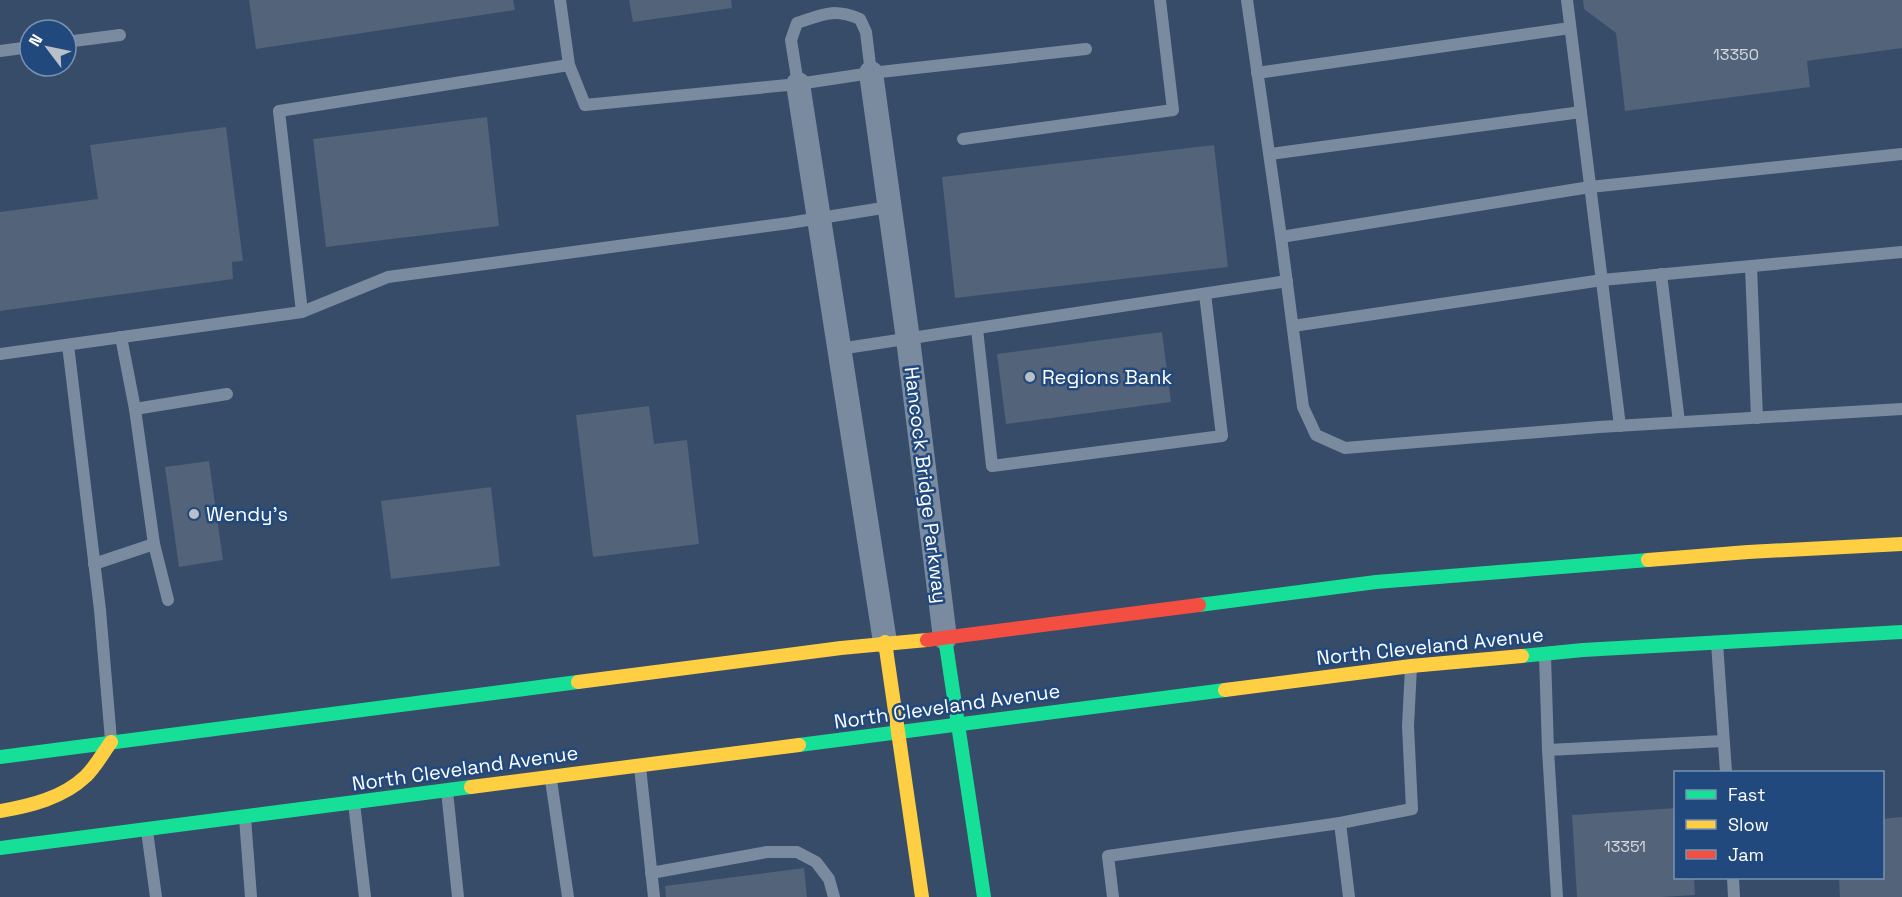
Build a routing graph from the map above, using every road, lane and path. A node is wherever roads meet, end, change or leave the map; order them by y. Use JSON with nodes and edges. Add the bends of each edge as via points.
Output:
{"nodes":[{"id":1,"x":560,"y":0,"type":"edge"},
{"id":2,"x":1160,"y":0,"type":"edge"},
{"id":3,"x":1246,"y":0,"type":"edge"},
{"id":4,"x":1567,"y":0,"type":"edge"},
{"id":5,"x":1570,"y":28,"type":"junction"},
{"id":6,"x":120,"y":35,"type":"dead end"},
{"id":7,"x":78,"y":40,"type":"edge"},
{"id":8,"x":18,"y":49,"type":"edge"},
{"id":9,"x":1086,"y":50,"type":"dead end"},
{"id":10,"x":0,"y":51,"type":"edge"},
{"id":11,"x":569,"y":65,"type":"junction"},
{"id":12,"x":871,"y":73,"type":"junction"},
{"id":13,"x":1257,"y":73,"type":"junction"},
{"id":14,"x":798,"y":84,"type":"junction"},
{"id":15,"x":1581,"y":112,"type":"junction"},
{"id":16,"x":963,"y":139,"type":"dead end"},
{"id":17,"x":1270,"y":154,"type":"junction"},
{"id":18,"x":1902,"y":154,"type":"edge"},
{"id":19,"x":1590,"y":187,"type":"junction"},
{"id":20,"x":889,"y":207,"type":"junction"},
{"id":21,"x":819,"y":218,"type":"junction"},
{"id":22,"x":1281,"y":237,"type":"junction"},
{"id":23,"x":1902,"y":252,"type":"edge"},
{"id":24,"x":1750,"y":266,"type":"junction"},
{"id":25,"x":1661,"y":274,"type":"junction"},
{"id":26,"x":1602,"y":280,"type":"junction"},
{"id":27,"x":1287,"y":281,"type":"junction"},
{"id":28,"x":1205,"y":294,"type":"junction"},
{"id":29,"x":302,"y":312,"type":"junction"},
{"id":30,"x":1293,"y":326,"type":"junction"},
{"id":31,"x":977,"y":329,"type":"junction"},
{"id":32,"x":122,"y":337,"type":"junction"},
{"id":33,"x":908,"y":339,"type":"junction"},
{"id":34,"x":68,"y":345,"type":"junction"},
{"id":35,"x":839,"y":349,"type":"junction"},
{"id":36,"x":0,"y":354,"type":"edge"},
{"id":37,"x":227,"y":394,"type":"dead end"},
{"id":38,"x":1902,"y":409,"type":"edge"},
{"id":39,"x":135,"y":410,"type":"junction"},
{"id":40,"x":1757,"y":418,"type":"junction"},
{"id":41,"x":1679,"y":422,"type":"junction"},
{"id":42,"x":1620,"y":426,"type":"junction"},
{"id":43,"x":154,"y":544,"type":"junction"},
{"id":44,"x":1902,"y":544,"type":"edge"},
{"id":45,"x":94,"y":564,"type":"junction"},
{"id":46,"x":168,"y":600,"type":"dead end"},
{"id":47,"x":1902,"y":632,"type":"edge"},
{"id":48,"x":945,"y":638,"type":"junction"},
{"id":49,"x":885,"y":642,"type":"junction"},
{"id":50,"x":1717,"y":642,"type":"junction"},
{"id":51,"x":1545,"y":654,"type":"junction"},
{"id":52,"x":1411,"y":666,"type":"junction"},
{"id":53,"x":959,"y":723,"type":"junction"},
{"id":54,"x":899,"y":732,"type":"junction"},
{"id":55,"x":1724,"y":741,"type":"junction"},
{"id":56,"x":111,"y":742,"type":"junction"},
{"id":57,"x":1548,"y":750,"type":"junction"},
{"id":58,"x":0,"y":757,"type":"edge"},
{"id":59,"x":640,"y":766,"type":"junction"},
{"id":60,"x":1726,"y":771,"type":"edge"},
{"id":61,"x":550,"y":776,"type":"junction"},
{"id":62,"x":447,"y":790,"type":"junction"},
{"id":63,"x":353,"y":802,"type":"junction"},
{"id":64,"x":0,"y":811,"type":"edge"},
{"id":65,"x":245,"y":816,"type":"junction"},
{"id":66,"x":1340,"y":823,"type":"junction"},
{"id":67,"x":147,"y":829,"type":"junction"},
{"id":68,"x":0,"y":848,"type":"edge"},
{"id":69,"x":651,"y":873,"type":"junction"},
{"id":70,"x":1733,"y":879,"type":"edge"},
{"id":71,"x":156,"y":897,"type":"edge"},
{"id":72,"x":251,"y":897,"type":"edge"},
{"id":73,"x":365,"y":897,"type":"edge"},
{"id":74,"x":458,"y":897,"type":"edge"},
{"id":75,"x":568,"y":897,"type":"edge"},
{"id":76,"x":654,"y":897,"type":"edge"},
{"id":77,"x":834,"y":897,"type":"edge"},
{"id":78,"x":921,"y":897,"type":"edge"},
{"id":79,"x":984,"y":897,"type":"edge"},
{"id":80,"x":1113,"y":897,"type":"edge"},
{"id":81,"x":1349,"y":897,"type":"edge"},
{"id":82,"x":1557,"y":897,"type":"edge"},
{"id":83,"x":1734,"y":897,"type":"edge"}],
"edges":[{"from":1,"to":11,"type":"lane"},
{"from":2,"to":16,"type":"lane","via":[[1173,110]]},
{"from":3,"to":13,"type":"lane"},
{"from":4,"to":5,"type":"lane"},
{"from":5,"to":13,"type":"lane"},
{"from":5,"to":15,"type":"lane"},
{"from":6,"to":7,"type":"lane"},
{"from":8,"to":10,"type":"lane"},
{"from":9,"to":12,"type":"lane"},
{"from":11,"to":14,"type":"lane","via":[[585,105]]},
{"from":11,"to":29,"type":"lane","via":[[279,111]]},
{"from":12,"to":14,"type":"lane"},
{"from":12,"to":14,"type":"lane","via":[[866,32],[860,19],[843,12],[823,14],[797,23],[791,40]]},
{"from":12,"to":20,"type":"street","name":"Hancock Bridge Parkway"},
{"from":13,"to":17,"type":"lane"},
{"from":14,"to":21,"type":"street"},
{"from":15,"to":17,"type":"lane"},
{"from":15,"to":19,"type":"lane"},
{"from":17,"to":22,"type":"lane"},
{"from":18,"to":19,"type":"lane"},
{"from":19,"to":22,"type":"lane"},
{"from":19,"to":26,"type":"lane"},
{"from":20,"to":21,"type":"lane"},
{"from":20,"to":33,"type":"street","name":"Hancock Bridge Parkway"},
{"from":21,"to":29,"type":"lane","via":[[388,277]]},
{"from":21,"to":35,"type":"street"},
{"from":22,"to":27,"type":"lane"},
{"from":23,"to":24,"type":"lane"},
{"from":24,"to":25,"type":"lane"},
{"from":24,"to":40,"type":"lane"},
{"from":25,"to":26,"type":"lane"},
{"from":25,"to":41,"type":"lane"},
{"from":26,"to":30,"type":"lane"},
{"from":26,"to":42,"type":"lane"},
{"from":27,"to":28,"type":"lane"},
{"from":27,"to":30,"type":"lane"},
{"from":28,"to":31,"type":"lane"},
{"from":28,"to":31,"type":"lane","via":[[1222,435],[992,466]]},
{"from":29,"to":32,"type":"lane"},
{"from":30,"to":42,"type":"lane","via":[[1302,407],[1316,435],[1345,448]]},
{"from":31,"to":33,"type":"lane"},
{"from":32,"to":34,"type":"lane"},
{"from":32,"to":39,"type":"lane"},
{"from":33,"to":35,"type":"lane"},
{"from":33,"to":48,"type":"street","name":"Hancock Bridge Parkway"},
{"from":34,"to":36,"type":"lane"},
{"from":34,"to":45,"type":"lane"},
{"from":35,"to":49,"type":"street"},
{"from":37,"to":39,"type":"lane"},
{"from":38,"to":40,"type":"lane"},
{"from":39,"to":43,"type":"lane"},
{"from":40,"to":41,"type":"lane"},
{"from":41,"to":42,"type":"lane"},
{"from":43,"to":45,"type":"lane"},
{"from":43,"to":46,"type":"lane"},
{"from":44,"to":48,"type":"main road","via":[[1748,552],[1376,582]]},
{"from":45,"to":56,"type":"lane"},
{"from":47,"to":50,"type":"main road","name":"North Cleveland Avenue"},
{"from":48,"to":49,"type":"main road"},
{"from":48,"to":53,"type":"main road","name":"Hancock Bridge Parkway"},
{"from":49,"to":54,"type":"main road"},
{"from":49,"to":56,"type":"main road"},
{"from":50,"to":51,"type":"main road","name":"North Cleveland Avenue"},
{"from":50,"to":55,"type":"lane"},
{"from":51,"to":52,"type":"main road","name":"North Cleveland Avenue"},
{"from":51,"to":57,"type":"lane"},
{"from":52,"to":53,"type":"main road","name":"North Cleveland Avenue"},
{"from":52,"to":66,"type":"lane","via":[[1408,726],[1412,809]]},
{"from":53,"to":54,"type":"main road","name":"North Cleveland Avenue"},
{"from":53,"to":79,"type":"main road","name":"Hancock Bridge Parkway"},
{"from":54,"to":59,"type":"main road","name":"North Cleveland Avenue"},
{"from":54,"to":78,"type":"main road"},
{"from":55,"to":57,"type":"lane"},
{"from":55,"to":60,"type":"lane"},
{"from":56,"to":58,"type":"main road"},
{"from":56,"to":64,"type":"main road","via":[[86,776],[60,794],[29,806]]},
{"from":57,"to":82,"type":"lane"},
{"from":59,"to":61,"type":"main road","name":"North Cleveland Avenue"},
{"from":59,"to":69,"type":"lane"},
{"from":61,"to":62,"type":"main road","name":"North Cleveland Avenue"},
{"from":61,"to":75,"type":"lane"},
{"from":62,"to":63,"type":"main road","name":"North Cleveland Avenue"},
{"from":62,"to":74,"type":"lane"},
{"from":63,"to":65,"type":"main road","name":"North Cleveland Avenue"},
{"from":63,"to":73,"type":"lane"},
{"from":65,"to":67,"type":"main road","name":"North Cleveland Avenue"},
{"from":65,"to":72,"type":"lane"},
{"from":66,"to":80,"type":"lane","via":[[1108,855]]},
{"from":66,"to":81,"type":"lane"},
{"from":67,"to":68,"type":"main road","name":"North Cleveland Avenue"},
{"from":67,"to":71,"type":"lane"},
{"from":69,"to":76,"type":"lane"},
{"from":69,"to":77,"type":"lane","via":[[767,852],[797,852],[816,862],[829,879]]},
{"from":70,"to":83,"type":"lane"}]}
